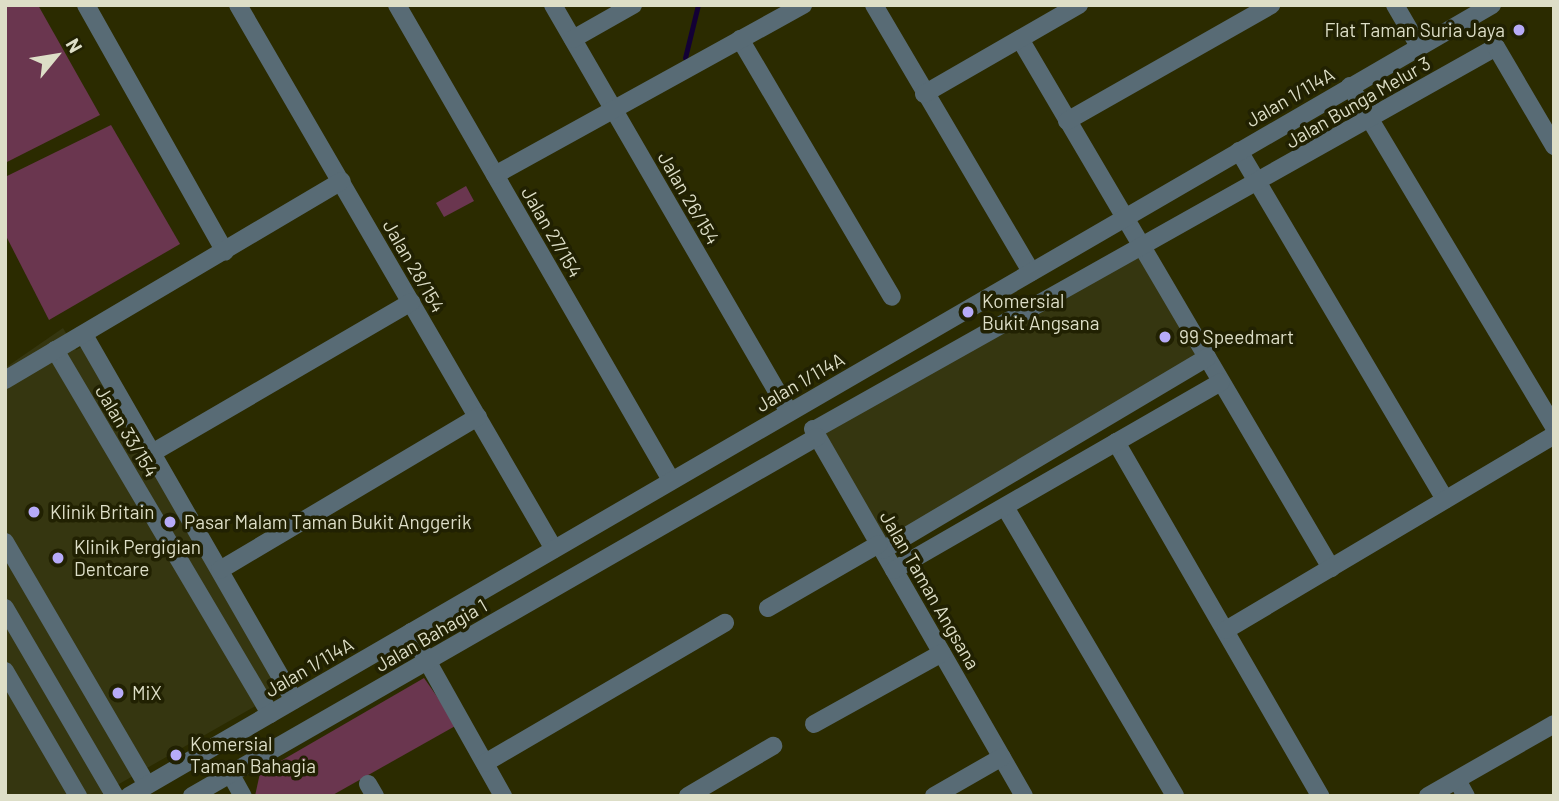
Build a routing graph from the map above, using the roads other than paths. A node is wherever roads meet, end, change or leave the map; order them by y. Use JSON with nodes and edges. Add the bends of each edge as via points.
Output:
{"nodes":[{"id":1,"x":86,"y":5,"type":"edge"},
{"id":2,"x":238,"y":5,"type":"edge"},
{"id":3,"x":397,"y":5,"type":"edge"},
{"id":4,"x":553,"y":5,"type":"edge"},
{"id":5,"x":633,"y":5,"type":"edge"},
{"id":6,"x":803,"y":5,"type":"edge"},
{"id":7,"x":874,"y":5,"type":"edge"},
{"id":8,"x":1079,"y":5,"type":"edge"},
{"id":9,"x":1271,"y":5,"type":"edge"},
{"id":10,"x":1395,"y":5,"type":"edge"},
{"id":11,"x":1492,"y":5,"type":"edge"},
{"id":12,"x":740,"y":38,"type":"junction"},
{"id":13,"x":1020,"y":39,"type":"junction"},
{"id":14,"x":573,"y":40,"type":"junction"},
{"id":15,"x":1419,"y":46,"type":"junction"},
{"id":16,"x":1350,"y":86,"type":"junction"},
{"id":17,"x":925,"y":94,"type":"junction"},
{"id":18,"x":614,"y":111,"type":"junction"},
{"id":19,"x":1370,"y":119,"type":"junction"},
{"id":20,"x":1067,"y":121,"type":"junction"},
{"id":21,"x":1554,"y":146,"type":"edge"},
{"id":22,"x":1239,"y":151,"type":"junction"},
{"id":23,"x":495,"y":175,"type":"junction"},
{"id":24,"x":341,"y":181,"type":"junction"},
{"id":25,"x":1258,"y":183,"type":"junction"},
{"id":26,"x":1124,"y":218,"type":"junction"},
{"id":27,"x":1138,"y":242,"type":"junction"},
{"id":28,"x":225,"y":252,"type":"junction"},
{"id":29,"x":1031,"y":272,"type":"junction"},
{"id":30,"x":891,"y":297,"type":"dead end"},
{"id":31,"x":411,"y":302,"type":"junction"},
{"id":32,"x":84,"y":335,"type":"junction"},
{"id":33,"x":55,"y":350,"type":"junction"},
{"id":34,"x":1207,"y":358,"type":"junction"},
{"id":35,"x":5,"y":380,"type":"edge"},
{"id":36,"x":1221,"y":382,"type":"junction"},
{"id":37,"x":794,"y":409,"type":"junction"},
{"id":38,"x":478,"y":417,"type":"junction"},
{"id":39,"x":1554,"y":427,"type":"edge"},
{"id":40,"x":816,"y":433,"type":"junction"},
{"id":41,"x":1554,"y":435,"type":"edge"},
{"id":42,"x":1116,"y":442,"type":"junction"},
{"id":43,"x":152,"y":453,"type":"junction"},
{"id":44,"x":671,"y":480,"type":"junction"},
{"id":45,"x":1445,"y":500,"type":"junction"},
{"id":46,"x":1005,"y":507,"type":"junction"},
{"id":47,"x":5,"y":542,"type":"edge"},
{"id":48,"x":881,"y":547,"type":"junction"},
{"id":49,"x":554,"y":549,"type":"junction"},
{"id":50,"x":1331,"y":568,"type":"junction"},
{"id":51,"x":220,"y":570,"type":"junction"},
{"id":52,"x":894,"y":570,"type":"junction"},
{"id":53,"x":5,"y":608,"type":"edge"},
{"id":54,"x":768,"y":608,"type":"dead end"},
{"id":55,"x":725,"y":623,"type":"dead end"},
{"id":56,"x":1226,"y":630,"type":"junction"},
{"id":57,"x":411,"y":632,"type":"junction"},
{"id":58,"x":942,"y":653,"type":"junction"},
{"id":59,"x":428,"y":662,"type":"junction"},
{"id":60,"x":5,"y":671,"type":"edge"},
{"id":61,"x":294,"y":700,"type":"junction"},
{"id":62,"x":270,"y":713,"type":"junction"},
{"id":63,"x":814,"y":724,"type":"dead end"},
{"id":64,"x":1554,"y":724,"type":"edge"},
{"id":65,"x":773,"y":746,"type":"dead end"},
{"id":66,"x":1002,"y":757,"type":"junction"},
{"id":67,"x":485,"y":763,"type":"junction"},
{"id":68,"x":230,"y":773,"type":"junction"},
{"id":69,"x":146,"y":785,"type":"junction"},
{"id":70,"x":1461,"y":788,"type":"edge"},
{"id":71,"x":78,"y":796,"type":"edge"},
{"id":72,"x":115,"y":796,"type":"edge"},
{"id":73,"x":129,"y":796,"type":"edge"},
{"id":74,"x":192,"y":796,"type":"edge"},
{"id":75,"x":243,"y":796,"type":"edge"},
{"id":76,"x":503,"y":796,"type":"edge"},
{"id":77,"x":688,"y":796,"type":"edge"},
{"id":78,"x":934,"y":796,"type":"edge"},
{"id":79,"x":1024,"y":796,"type":"edge"},
{"id":80,"x":1175,"y":796,"type":"edge"},
{"id":81,"x":1320,"y":796,"type":"edge"},
{"id":82,"x":1427,"y":796,"type":"edge"}],
"edges":[{"from":1,"to":28,"type":"street"},
{"from":2,"to":24,"type":"street","name":"Jalan 28/154"},
{"from":3,"to":23,"type":"street","name":"Jalan 27/154"},
{"from":4,"to":14,"type":"street","name":"Jalan 26/154"},
{"from":5,"to":14,"type":"street"},
{"from":6,"to":12,"type":"street"},
{"from":7,"to":17,"type":"street"},
{"from":8,"to":13,"type":"street"},
{"from":9,"to":20,"type":"street"},
{"from":10,"to":15,"type":"street"},
{"from":11,"to":15,"type":"street","name":"Jalan 1/114A"},
{"from":12,"to":18,"type":"street"},
{"from":12,"to":30,"type":"street"},
{"from":13,"to":17,"type":"street"},
{"from":13,"to":20,"type":"street"},
{"from":14,"to":18,"type":"street","name":"Jalan 26/154"},
{"from":15,"to":16,"type":"street","name":"Jalan 1/114A"},
{"from":16,"to":19,"type":"street"},
{"from":16,"to":22,"type":"street","name":"Jalan 1/114A"},
{"from":17,"to":29,"type":"street"},
{"from":18,"to":23,"type":"street"},
{"from":18,"to":37,"type":"street","name":"Jalan 26/154"},
{"from":19,"to":21,"type":"street","name":"Jalan Bunga Melur 3","via":[[1496,47]]},
{"from":19,"to":25,"type":"street","name":"Jalan Bunga Melur 3"},
{"from":19,"to":39,"type":"street"},
{"from":20,"to":26,"type":"street"},
{"from":22,"to":25,"type":"street"},
{"from":22,"to":26,"type":"street","name":"Jalan 1/114A"},
{"from":23,"to":44,"type":"street","name":"Jalan 27/154"},
{"from":24,"to":28,"type":"street"},
{"from":24,"to":31,"type":"street","name":"Jalan 28/154"},
{"from":25,"to":27,"type":"street","name":"Jalan Bunga Melur 3"},
{"from":25,"to":45,"type":"street"},
{"from":26,"to":27,"type":"street"},
{"from":26,"to":29,"type":"street","name":"Jalan 1/114A"},
{"from":27,"to":34,"type":"street"},
{"from":27,"to":40,"type":"street","name":"Jalan Bunga Melur 3"},
{"from":28,"to":32,"type":"street"},
{"from":29,"to":37,"type":"street","name":"Jalan 1/114A"},
{"from":31,"to":38,"type":"street","name":"Jalan 28/154"},
{"from":31,"to":43,"type":"street"},
{"from":32,"to":33,"type":"street"},
{"from":32,"to":43,"type":"street","name":"Jalan 33/154"},
{"from":33,"to":35,"type":"street"},
{"from":33,"to":62,"type":"street","name":"Jalan 33/154"},
{"from":34,"to":36,"type":"street"},
{"from":34,"to":48,"type":"street"},
{"from":36,"to":42,"type":"street"},
{"from":36,"to":50,"type":"street"},
{"from":37,"to":40,"type":"street","name":"Jalan Taman Angsana"},
{"from":37,"to":44,"type":"street","name":"Jalan 1/114A"},
{"from":38,"to":49,"type":"street","name":"Jalan 28/154"},
{"from":38,"to":51,"type":"street"},
{"from":40,"to":48,"type":"street","name":"Jalan Taman Angsana"},
{"from":40,"to":59,"type":"street","name":"Jalan Bahagia 1"},
{"from":41,"to":45,"type":"street"},
{"from":42,"to":46,"type":"street"},
{"from":42,"to":56,"type":"street"},
{"from":43,"to":51,"type":"street","name":"Jalan 33/154"},
{"from":44,"to":49,"type":"street","name":"Jalan 1/114A"},
{"from":45,"to":50,"type":"street"},
{"from":46,"to":52,"type":"street"},
{"from":46,"to":80,"type":"street"},
{"from":47,"to":69,"type":"street"},
{"from":48,"to":52,"type":"street","name":"Jalan Taman Angsana"},
{"from":48,"to":54,"type":"street"},
{"from":49,"to":57,"type":"street","name":"Jalan 1/114A"},
{"from":50,"to":56,"type":"street"},
{"from":51,"to":61,"type":"street","name":"Jalan 33/154"},
{"from":52,"to":58,"type":"street","name":"Jalan Taman Angsana"},
{"from":53,"to":72,"type":"street"},
{"from":55,"to":67,"type":"street"},
{"from":56,"to":81,"type":"street"},
{"from":57,"to":59,"type":"street"},
{"from":57,"to":61,"type":"street","name":"Jalan 1/114A"},
{"from":58,"to":63,"type":"street"},
{"from":58,"to":66,"type":"street","name":"Jalan Taman Angsana"},
{"from":59,"to":67,"type":"street"},
{"from":59,"to":68,"type":"street","name":"Jalan Bahagia 1"},
{"from":60,"to":71,"type":"street"},
{"from":61,"to":62,"type":"street","name":"Jalan 1/114A"},
{"from":62,"to":69,"type":"street","name":"Jalan 1/114A"},
{"from":64,"to":70,"type":"street"},
{"from":65,"to":77,"type":"street"},
{"from":66,"to":78,"type":"street"},
{"from":66,"to":79,"type":"street","name":"Jalan Taman Angsana"},
{"from":67,"to":76,"type":"street"},
{"from":68,"to":74,"type":"street","name":"Jalan Bahagia 1"},
{"from":68,"to":75,"type":"street"},
{"from":69,"to":73,"type":"street","name":"Jalan 1/114A"},
{"from":70,"to":82,"type":"street"}]}
